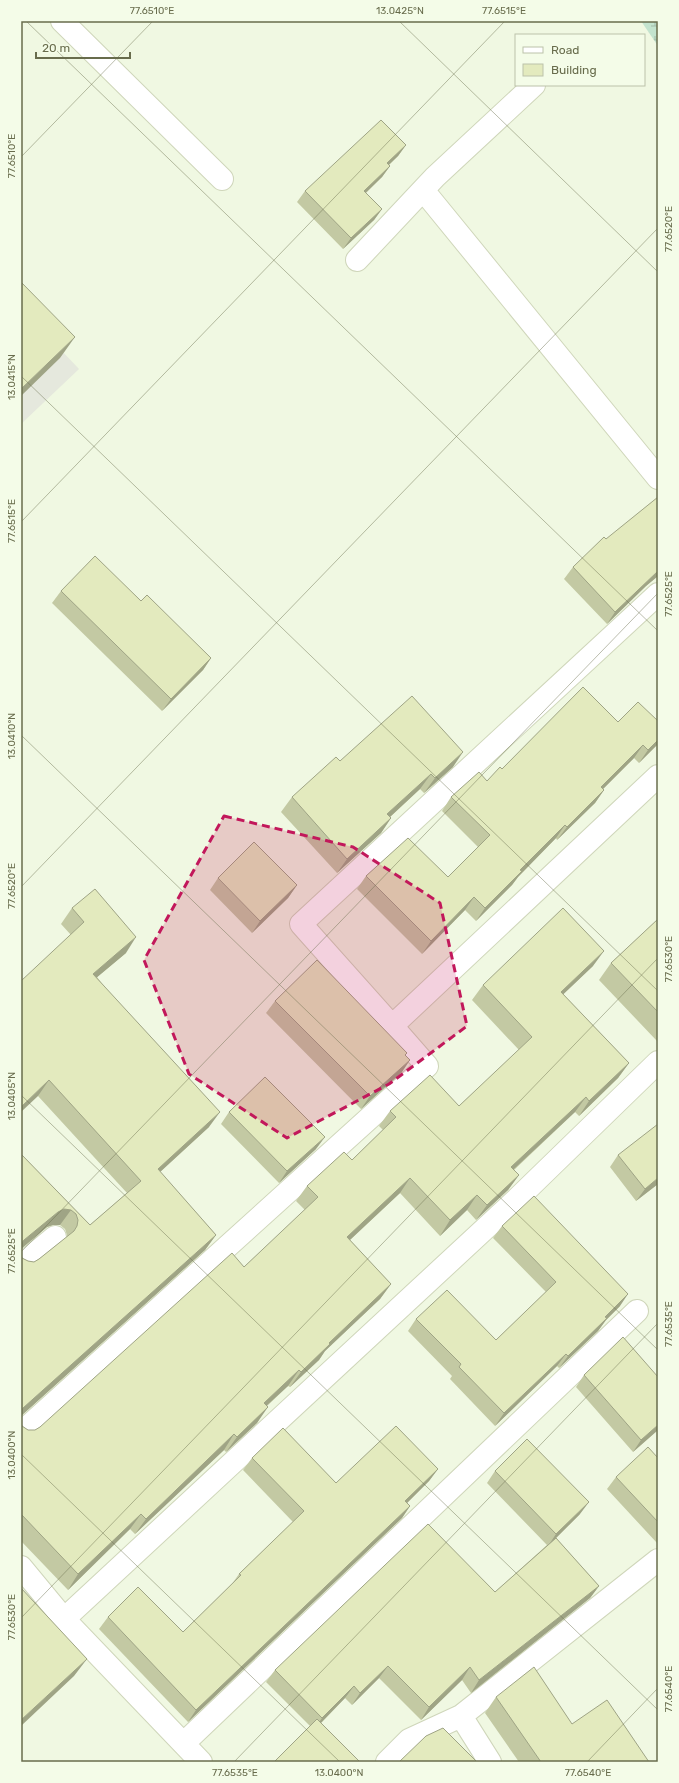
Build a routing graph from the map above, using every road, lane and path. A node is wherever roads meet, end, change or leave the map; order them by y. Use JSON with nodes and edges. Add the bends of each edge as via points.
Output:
{"nodes":[{"id":1,"x":62,"y":21,"type":"edge"},
{"id":2,"x":533,"y":86,"type":"edge"},
{"id":3,"x":222,"y":179,"type":"dead end"},
{"id":4,"x":423,"y":190,"type":"junction"},
{"id":5,"x":357,"y":260,"type":"dead end"},
{"id":6,"x":658,"y":478,"type":"edge"},
{"id":7,"x":658,"y":594,"type":"edge"},
{"id":8,"x":658,"y":776,"type":"edge"},
{"id":9,"x":392,"y":1026,"type":"junction"},
{"id":10,"x":658,"y":1062,"type":"edge"},
{"id":11,"x":55,"y":1237,"type":"dead end"},
{"id":12,"x":21,"y":1265,"type":"edge"},
{"id":13,"x":637,"y":1311,"type":"dead end"},
{"id":14,"x":21,"y":1433,"type":"edge"},
{"id":15,"x":658,"y":1560,"type":"edge"},
{"id":16,"x":21,"y":1567,"type":"edge"},
{"id":17,"x":64,"y":1619,"type":"junction"},
{"id":18,"x":461,"y":1716,"type":"junction"},
{"id":19,"x":184,"y":1743,"type":"junction"},
{"id":20,"x":201,"y":1762,"type":"edge"},
{"id":21,"x":387,"y":1762,"type":"edge"},
{"id":22,"x":490,"y":1762,"type":"edge"}],
"edges":[{"from":1,"to":3,"type":"street"},
{"from":2,"to":4,"type":"street"},
{"from":4,"to":5,"type":"street"},
{"from":4,"to":6,"type":"street"},
{"from":7,"to":9,"type":"street","via":[[301,924]]},
{"from":8,"to":9,"type":"street"},
{"from":9,"to":14,"type":"street","via":[[427,1066]]},
{"from":10,"to":17,"type":"street","via":[[511,1205]]},
{"from":11,"to":12,"type":"street"},
{"from":13,"to":19,"type":"street"},
{"from":15,"to":18,"type":"street"},
{"from":16,"to":17,"type":"street"},
{"from":17,"to":19,"type":"street"},
{"from":18,"to":21,"type":"street","via":[[409,1740]]},
{"from":18,"to":22,"type":"street"},
{"from":19,"to":20,"type":"street"}]}
